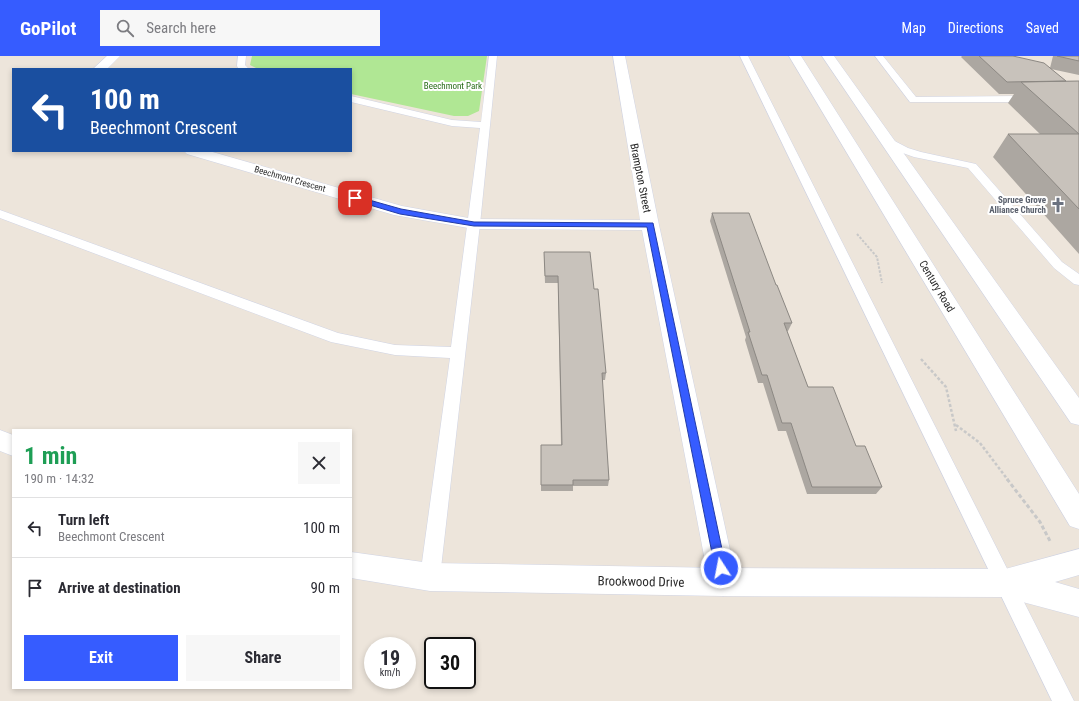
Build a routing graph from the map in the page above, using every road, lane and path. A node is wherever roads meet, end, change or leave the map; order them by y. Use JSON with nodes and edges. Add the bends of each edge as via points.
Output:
{"nodes":[{"id":1,"x":114,"y":56,"type":"edge"},
{"id":2,"x":242,"y":56,"type":"edge"},
{"id":3,"x":493,"y":56,"type":"edge"},
{"id":4,"x":619,"y":56,"type":"edge"},
{"id":5,"x":744,"y":56,"type":"edge"},
{"id":6,"x":795,"y":56,"type":"edge"},
{"id":7,"x":828,"y":56,"type":"edge"},
{"id":8,"x":879,"y":56,"type":"edge"},
{"id":9,"x":101,"y":68,"type":"edge"},
{"id":10,"x":243,"y":68,"type":"edge"},
{"id":11,"x":352,"y":99,"type":"edge"},
{"id":12,"x":1039,"y":99,"type":"edge"},
{"id":13,"x":485,"y":125,"type":"junction"},
{"id":14,"x":887,"y":140,"type":"junction"},
{"id":15,"x":195,"y":152,"type":"edge"},
{"id":16,"x":0,"y":214,"type":"edge"},
{"id":17,"x":474,"y":224,"type":"junction"},
{"id":18,"x":650,"y":225,"type":"junction"},
{"id":19,"x":1079,"y":281,"type":"edge"},
{"id":20,"x":458,"y":353,"type":"junction"},
{"id":21,"x":1079,"y":416,"type":"edge"},
{"id":22,"x":956,"y":425,"type":"dead end"},
{"id":23,"x":0,"y":440,"type":"edge"},
{"id":24,"x":12,"y":446,"type":"edge"},
{"id":25,"x":1079,"y":517,"type":"edge"},
{"id":26,"x":1040,"y":522,"type":"dead end"},
{"id":27,"x":1079,"y":562,"type":"edge"},
{"id":28,"x":352,"y":565,"type":"edge"},
{"id":29,"x":430,"y":577,"type":"junction"},
{"id":30,"x":723,"y":582,"type":"junction"},
{"id":31,"x":1004,"y":583,"type":"junction"},
{"id":32,"x":1079,"y":603,"type":"edge"},
{"id":33,"x":1063,"y":701,"type":"edge"}],
"edges":[{"from":1,"to":9,"type":"street"},
{"from":2,"to":10,"type":"lane"},
{"from":3,"to":13,"type":"lane"},
{"from":4,"to":18,"type":"street","name":"Brampton Street"},
{"from":5,"to":31,"type":"lane"},
{"from":6,"to":25,"type":"street","name":"Century Road"},
{"from":7,"to":14,"type":"street"},
{"from":8,"to":12,"type":"lane","via":[[912,100]]},
{"from":11,"to":13,"type":"lane","via":[[452,123]]},
{"from":13,"to":17,"type":"lane"},
{"from":14,"to":19,"type":"lane","via":[[918,155],[972,166],[1058,265]]},
{"from":14,"to":21,"type":"street"},
{"from":15,"to":17,"type":"street","name":"Beechmont Crescent","via":[[400,211]]},
{"from":16,"to":20,"type":"lane","via":[[336,338],[395,350]]},
{"from":17,"to":18,"type":"street","name":"Beechmont Crescent"},
{"from":17,"to":20,"type":"lane"},
{"from":18,"to":30,"type":"street","name":"Brampton Street"},
{"from":20,"to":29,"type":"lane"},
{"from":22,"to":26,"type":"path","via":[[980,443]]},
{"from":23,"to":24,"type":"street"},
{"from":27,"to":31,"type":"street","name":"Brookwood Drive"},
{"from":28,"to":29,"type":"street","name":"Brookwood Drive"},
{"from":29,"to":30,"type":"street","name":"Brookwood Drive"},
{"from":30,"to":31,"type":"street","name":"Brookwood Drive"},
{"from":31,"to":32,"type":"street","name":"Brookwood Drive"},
{"from":31,"to":33,"type":"lane"}]}
